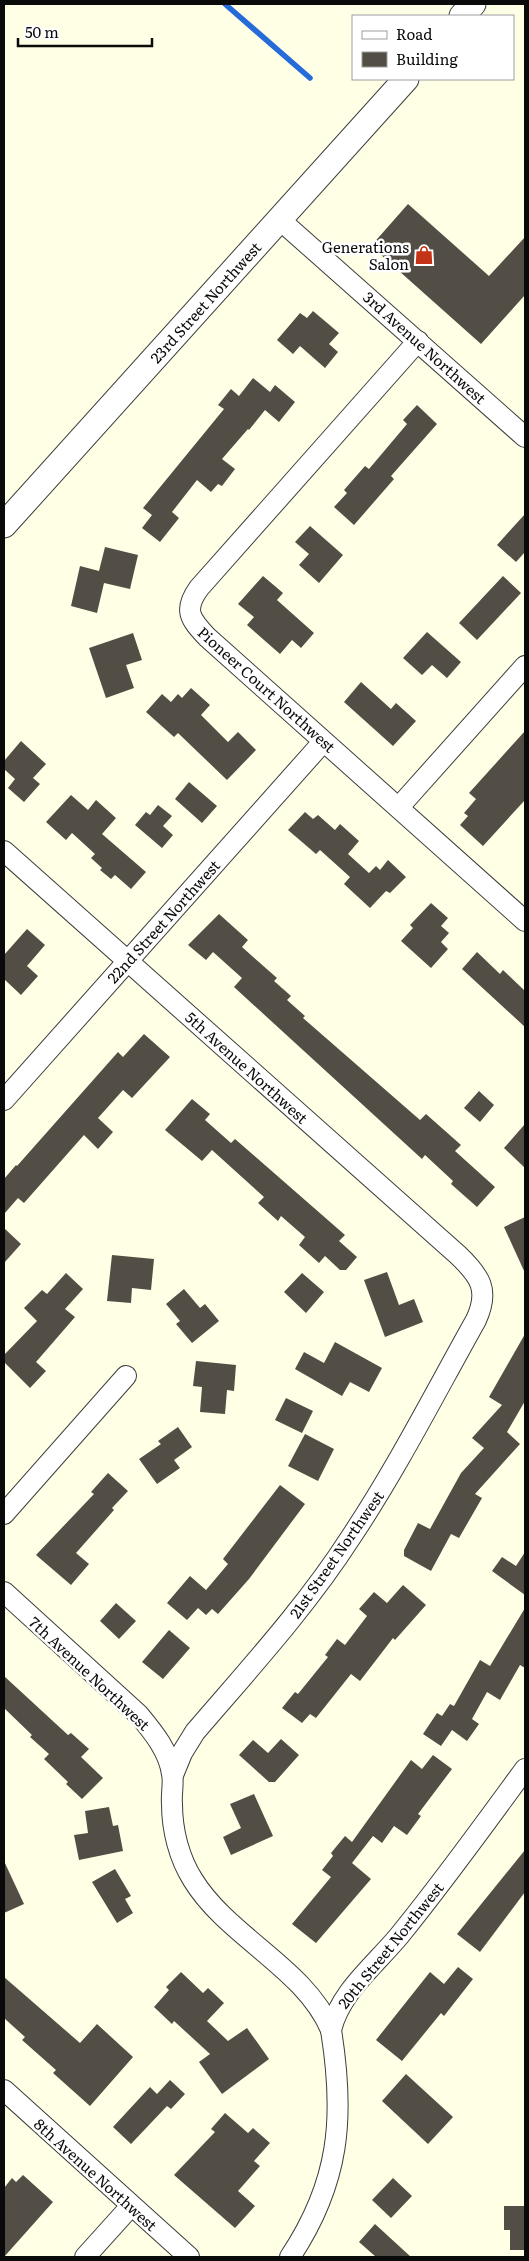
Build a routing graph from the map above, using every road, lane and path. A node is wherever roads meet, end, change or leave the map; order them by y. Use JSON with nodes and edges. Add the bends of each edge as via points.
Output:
{"nodes":[{"id":1,"x":473,"y":4,"type":"edge"},
{"id":2,"x":463,"y":15,"type":"edge"},
{"id":3,"x":405,"y":80,"type":"edge"},
{"id":4,"x":279,"y":218,"type":"junction"},
{"id":5,"x":418,"y":341,"type":"junction"},
{"id":6,"x":525,"y":437,"type":"edge"},
{"id":7,"x":4,"y":525,"type":"edge"},
{"id":8,"x":525,"y":666,"type":"edge"},
{"id":9,"x":323,"y":742,"type":"junction"},
{"id":10,"x":399,"y":807,"type":"junction"},
{"id":11,"x":4,"y":851,"type":"edge"},
{"id":12,"x":525,"y":921,"type":"edge"},
{"id":13,"x":128,"y":961,"type":"junction"},
{"id":14,"x":4,"y":1100,"type":"edge"},
{"id":15,"x":483,"y":1289,"type":"joint"},
{"id":16,"x":126,"y":1376,"type":"dead end"},
{"id":17,"x":4,"y":1514,"type":"edge"},
{"id":18,"x":4,"y":1592,"type":"edge"},
{"id":19,"x":525,"y":1769,"type":"edge"},
{"id":20,"x":173,"y":1775,"type":"junction"},
{"id":21,"x":330,"y":2030,"type":"junction"},
{"id":22,"x":4,"y":2090,"type":"edge"},
{"id":23,"x":131,"y":2206,"type":"junction"},
{"id":24,"x":85,"y":2257,"type":"edge"},
{"id":25,"x":188,"y":2257,"type":"edge"},
{"id":26,"x":290,"y":2257,"type":"edge"}],
"edges":[{"from":1,"to":2,"type":"street"},
{"from":3,"to":4,"type":"street","name":"23rd Street Northwest"},
{"from":4,"to":5,"type":"street","name":"3rd Avenue Northwest"},
{"from":4,"to":7,"type":"street","name":"23rd Street Northwest"},
{"from":5,"to":6,"type":"street","name":"3rd Avenue Northwest"},
{"from":5,"to":9,"type":"street","name":"Pioneer Court Northwest","via":[[199,588],[189,607],[196,625]]},
{"from":8,"to":10,"type":"street"},
{"from":9,"to":10,"type":"street","name":"Pioneer Court Northwest"},
{"from":9,"to":13,"type":"street","name":"22nd Street Northwest"},
{"from":10,"to":12,"type":"street","name":"Pioneer Court Northwest"},
{"from":11,"to":13,"type":"street","name":"5th Avenue Northwest"},
{"from":13,"to":14,"type":"street","name":"22nd Street Northwest"},
{"from":13,"to":15,"type":"street","name":"5th Avenue Northwest","via":[[458,1255],[478,1277]]},
{"from":15,"to":20,"type":"street","name":"21st Street Northwest","via":[[482,1309],[351,1538],[311,1595],[195,1732]]},
{"from":16,"to":17,"type":"street"},
{"from":18,"to":20,"type":"street","name":"7th Avenue Northwest","via":[[139,1715],[162,1746]]},
{"from":19,"to":21,"type":"street","name":"20th Street Northwest","via":[[410,1922],[352,1990],[338,2010]]},
{"from":20,"to":21,"type":"street","name":"7th Avenue Northwest","via":[[172,1814],[176,1837],[192,1878],[212,1906],[300,1986],[319,2008]]},
{"from":21,"to":26,"type":"street","via":[[339,2095],[339,2131],[315,2214]]},
{"from":22,"to":23,"type":"street","name":"8th Avenue Northwest"},
{"from":23,"to":24,"type":"street"},
{"from":23,"to":25,"type":"street","name":"8th Avenue Northwest"}]}
